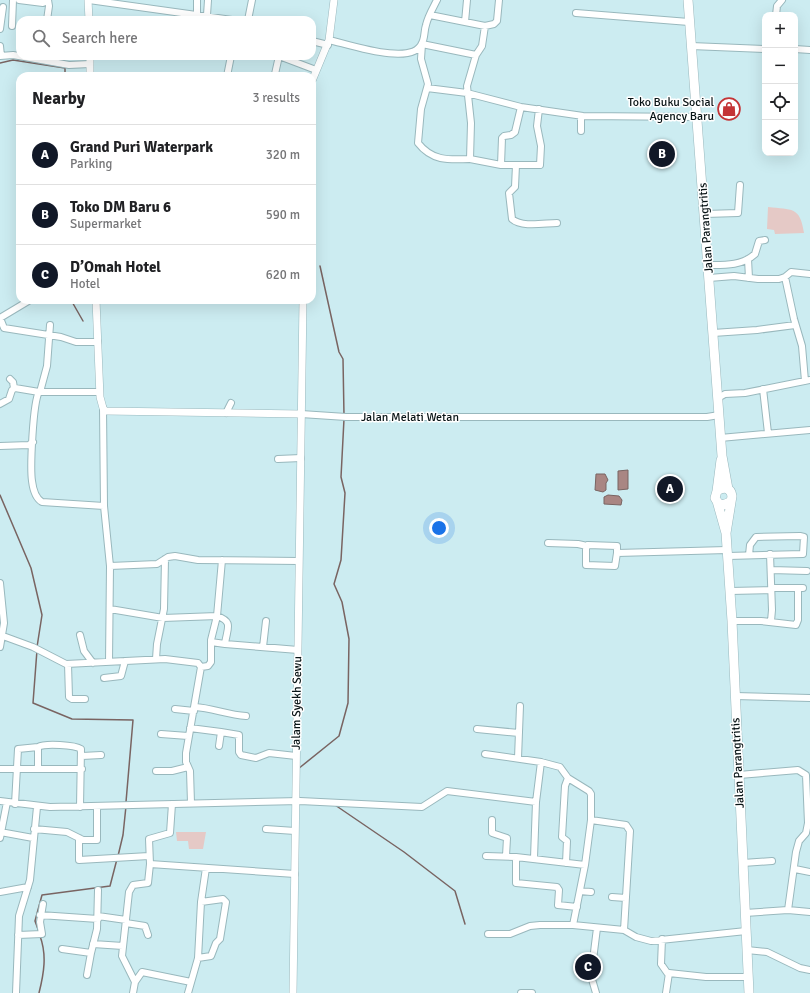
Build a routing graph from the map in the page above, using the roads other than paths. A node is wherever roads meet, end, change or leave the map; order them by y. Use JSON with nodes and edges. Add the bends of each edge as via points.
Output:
{"nodes":[{"id":1,"x":13,"y":0,"type":"edge"},
{"id":2,"x":19,"y":0,"type":"edge"},
{"id":3,"x":48,"y":0,"type":"edge"},
{"id":4,"x":89,"y":0,"type":"edge"},
{"id":5,"x":197,"y":0,"type":"edge"},
{"id":6,"x":208,"y":0,"type":"edge"},
{"id":7,"x":252,"y":0,"type":"edge"},
{"id":8,"x":334,"y":0,"type":"edge"},
{"id":9,"x":438,"y":0,"type":"edge"},
{"id":10,"x":467,"y":0,"type":"edge"},
{"id":11,"x":499,"y":0,"type":"edge"},
{"id":12,"x":688,"y":0,"type":"edge"},
{"id":13,"x":782,"y":0,"type":"edge"},
{"id":14,"x":3,"y":7,"type":"dead end"},
{"id":15,"x":776,"y":12,"type":"edge"},
{"id":16,"x":576,"y":13,"type":"dead end"},
{"id":17,"x":197,"y":14,"type":"junction"},
{"id":18,"x":207,"y":15,"type":"junction"},
{"id":19,"x":430,"y":15,"type":"junction"},
{"id":20,"x":47,"y":16,"type":"edge"},
{"id":21,"x":89,"y":16,"type":"edge"},
{"id":22,"x":212,"y":16,"type":"edge"},
{"id":23,"x":249,"y":16,"type":"edge"},
{"id":24,"x":465,"y":22,"type":"junction"},
{"id":25,"x":690,"y":22,"type":"junction"},
{"id":26,"x":12,"y":26,"type":"dead end"},
{"id":27,"x":485,"y":26,"type":"junction"},
{"id":28,"x":0,"y":29,"type":"edge"},
{"id":29,"x":316,"y":41,"type":"edge"},
{"id":30,"x":329,"y":42,"type":"junction"},
{"id":31,"x":422,"y":44,"type":"junction"},
{"id":32,"x":0,"y":46,"type":"edge"},
{"id":33,"x":691,"y":46,"type":"junction"},
{"id":34,"x":762,"y":48,"type":"edge"},
{"id":35,"x":798,"y":49,"type":"edge"},
{"id":36,"x":810,"y":50,"type":"edge"},
{"id":37,"x":476,"y":55,"type":"junction"},
{"id":38,"x":0,"y":56,"type":"edge"},
{"id":39,"x":16,"y":56,"type":"edge"},
{"id":40,"x":45,"y":60,"type":"edge"},
{"id":41,"x":61,"y":60,"type":"edge"},
{"id":42,"x":90,"y":60,"type":"edge"},
{"id":43,"x":230,"y":60,"type":"edge"},
{"id":44,"x":278,"y":60,"type":"edge"},
{"id":45,"x":290,"y":60,"type":"edge"},
{"id":46,"x":60,"y":64,"type":"junction"},
{"id":47,"x":90,"y":64,"type":"junction"},
{"id":48,"x":316,"y":70,"type":"joint"},
{"id":49,"x":90,"y":72,"type":"edge"},
{"id":50,"x":228,"y":72,"type":"edge"},
{"id":51,"x":275,"y":72,"type":"edge"},
{"id":52,"x":427,"y":88,"type":"junction"},
{"id":53,"x":467,"y":93,"type":"junction"},
{"id":54,"x":521,"y":106,"type":"junction"},
{"id":55,"x":539,"y":109,"type":"junction"},
{"id":56,"x":581,"y":116,"type":"junction"},
{"id":57,"x":697,"y":117,"type":"junction"},
{"id":58,"x":581,"y":131,"type":"dead end"},
{"id":59,"x":470,"y":159,"type":"junction"},
{"id":60,"x":501,"y":165,"type":"junction"},
{"id":61,"x":516,"y":165,"type":"junction"},
{"id":62,"x":740,"y":185,"type":"dead end"},
{"id":63,"x":705,"y":214,"type":"junction"},
{"id":64,"x":558,"y":222,"type":"dead end"},
{"id":65,"x":765,"y":240,"type":"dead end"},
{"id":66,"x":748,"y":259,"type":"junction"},
{"id":67,"x":708,"y":265,"type":"junction"},
{"id":68,"x":810,"y":274,"type":"edge"},
{"id":69,"x":785,"y":277,"type":"junction"},
{"id":70,"x":709,"y":278,"type":"junction"},
{"id":71,"x":750,"y":278,"type":"junction"},
{"id":72,"x":23,"y":304,"type":"edge"},
{"id":73,"x":96,"y":304,"type":"edge"},
{"id":74,"x":303,"y":304,"type":"edge"},
{"id":75,"x":50,"y":325,"type":"dead end"},
{"id":76,"x":795,"y":325,"type":"junction"},
{"id":77,"x":713,"y":333,"type":"junction"},
{"id":78,"x":50,"y":336,"type":"junction"},
{"id":79,"x":98,"y":342,"type":"junction"},
{"id":80,"x":10,"y":379,"type":"dead end"},
{"id":81,"x":808,"y":381,"type":"edge"},
{"id":82,"x":14,"y":388,"type":"junction"},
{"id":83,"x":763,"y":389,"type":"junction"},
{"id":84,"x":39,"y":392,"type":"junction"},
{"id":85,"x":99,"y":392,"type":"junction"},
{"id":86,"x":718,"y":398,"type":"junction"},
{"id":87,"x":231,"y":403,"type":"dead end"},
{"id":88,"x":0,"y":404,"type":"edge"},
{"id":89,"x":103,"y":408,"type":"junction"},
{"id":90,"x":226,"y":413,"type":"junction"},
{"id":91,"x":301,"y":414,"type":"junction"},
{"id":92,"x":719,"y":415,"type":"junction"},
{"id":93,"x":810,"y":430,"type":"edge"},
{"id":94,"x":768,"y":433,"type":"junction"},
{"id":95,"x":720,"y":438,"type":"junction"},
{"id":96,"x":33,"y":442,"type":"junction"},
{"id":97,"x":0,"y":446,"type":"edge"},
{"id":98,"x":722,"y":456,"type":"junction"},
{"id":99,"x":301,"y":458,"type":"junction"},
{"id":100,"x":278,"y":459,"type":"dead end"},
{"id":101,"x":728,"y":489,"type":"junction"},
{"id":102,"x":717,"y":491,"type":"junction"},
{"id":103,"x":717,"y":501,"type":"junction"},
{"id":104,"x":730,"y":502,"type":"junction"},
{"id":105,"x":104,"y":506,"type":"junction"},
{"id":106,"x":726,"y":533,"type":"junction"},
{"id":107,"x":548,"y":543,"type":"dead end"},
{"id":108,"x":587,"y":546,"type":"junction"},
{"id":109,"x":617,"y":552,"type":"junction"},
{"id":110,"x":728,"y":553,"type":"junction"},
{"id":111,"x":770,"y":554,"type":"junction"},
{"id":112,"x":749,"y":555,"type":"junction"},
{"id":113,"x":165,"y":559,"type":"junction"},
{"id":114,"x":222,"y":560,"type":"junction"},
{"id":115,"x":299,"y":561,"type":"junction"},
{"id":116,"x":110,"y":566,"type":"junction"},
{"id":117,"x":771,"y":570,"type":"junction"},
{"id":118,"x":807,"y":571,"type":"dead end"},
{"id":119,"x":0,"y":583,"type":"edge"},
{"id":120,"x":771,"y":589,"type":"junction"},
{"id":121,"x":730,"y":591,"type":"junction"},
{"id":122,"x":110,"y":609,"type":"junction"},
{"id":123,"x":217,"y":616,"type":"junction"},
{"id":124,"x":163,"y":618,"type":"junction"},
{"id":125,"x":266,"y":621,"type":"dead end"},
{"id":126,"x":770,"y":621,"type":"junction"},
{"id":127,"x":732,"y":622,"type":"junction"},
{"id":128,"x":80,"y":635,"type":"dead end"},
{"id":129,"x":3,"y":636,"type":"junction"},
{"id":130,"x":211,"y":642,"type":"junction"},
{"id":131,"x":225,"y":644,"type":"junction"},
{"id":132,"x":0,"y":647,"type":"edge"},
{"id":133,"x":263,"y":647,"type":"junction"},
{"id":134,"x":298,"y":650,"type":"junction"},
{"id":135,"x":156,"y":659,"type":"junction"},
{"id":136,"x":125,"y":661,"type":"junction"},
{"id":137,"x":109,"y":662,"type":"junction"},
{"id":138,"x":93,"y":663,"type":"junction"},
{"id":139,"x":68,"y":664,"type":"junction"},
{"id":140,"x":201,"y":667,"type":"junction"},
{"id":141,"x":104,"y":678,"type":"dead end"},
{"id":142,"x":735,"y":696,"type":"junction"},
{"id":143,"x":810,"y":698,"type":"edge"},
{"id":144,"x":85,"y":699,"type":"dead end"},
{"id":145,"x":520,"y":706,"type":"dead end"},
{"id":146,"x":175,"y":709,"type":"dead end"},
{"id":147,"x":194,"y":709,"type":"junction"},
{"id":148,"x":246,"y":716,"type":"dead end"},
{"id":149,"x":190,"y":728,"type":"junction"},
{"id":150,"x":477,"y":729,"type":"dead end"},
{"id":151,"x":220,"y":732,"type":"junction"},
{"id":152,"x":519,"y":733,"type":"junction"},
{"id":153,"x":161,"y":734,"type":"dead end"},
{"id":154,"x":188,"y":736,"type":"junction"},
{"id":155,"x":219,"y":746,"type":"dead end"},
{"id":156,"x":38,"y":747,"type":"junction"},
{"id":157,"x":485,"y":754,"type":"dead end"},
{"id":158,"x":101,"y":755,"type":"dead end"},
{"id":159,"x":82,"y":756,"type":"junction"},
{"id":160,"x":296,"y":756,"type":"junction"},
{"id":161,"x":518,"y":758,"type":"junction"},
{"id":162,"x":541,"y":762,"type":"junction"},
{"id":163,"x":188,"y":767,"type":"junction"},
{"id":164,"x":38,"y":768,"type":"junction"},
{"id":165,"x":0,"y":769,"type":"edge"},
{"id":166,"x":18,"y":769,"type":"junction"},
{"id":167,"x":82,"y":769,"type":"junction"},
{"id":168,"x":156,"y":771,"type":"dead end"},
{"id":169,"x":739,"y":775,"type":"junction"},
{"id":170,"x":568,"y":778,"type":"junction"},
{"id":171,"x":808,"y":788,"type":"edge"},
{"id":172,"x":0,"y":801,"type":"edge"},
{"id":173,"x":297,"y":801,"type":"junction"},
{"id":174,"x":7,"y":802,"type":"junction"},
{"id":175,"x":536,"y":802,"type":"junction"},
{"id":176,"x":191,"y":803,"type":"junction"},
{"id":177,"x":15,"y":804,"type":"junction"},
{"id":178,"x":172,"y":804,"type":"junction"},
{"id":179,"x":37,"y":807,"type":"junction"},
{"id":180,"x":80,"y":807,"type":"junction"},
{"id":181,"x":97,"y":807,"type":"junction"},
{"id":182,"x":492,"y":820,"type":"dead end"},
{"id":183,"x":591,"y":820,"type":"junction"},
{"id":184,"x":34,"y":829,"type":"junction"},
{"id":185,"x":266,"y":829,"type":"dead end"},
{"id":186,"x":295,"y":831,"type":"junction"},
{"id":187,"x":0,"y":834,"type":"edge"},
{"id":188,"x":33,"y":838,"type":"junction"},
{"id":189,"x":79,"y":838,"type":"junction"},
{"id":190,"x":149,"y":856,"type":"junction"},
{"id":191,"x":486,"y":856,"type":"dead end"},
{"id":192,"x":506,"y":856,"type":"junction"},
{"id":193,"x":516,"y":857,"type":"junction"},
{"id":194,"x":534,"y":858,"type":"junction"},
{"id":195,"x":772,"y":861,"type":"dead end"},
{"id":196,"x":566,"y":863,"type":"junction"},
{"id":197,"x":743,"y":863,"type":"junction"},
{"id":198,"x":150,"y":864,"type":"junction"},
{"id":199,"x":585,"y":865,"type":"junction"},
{"id":200,"x":206,"y":868,"type":"junction"},
{"id":201,"x":794,"y":869,"type":"junction"},
{"id":202,"x":810,"y":872,"type":"edge"},
{"id":203,"x":295,"y":874,"type":"junction"},
{"id":204,"x":28,"y":887,"type":"junction"},
{"id":205,"x":98,"y":890,"type":"dead end"},
{"id":206,"x":580,"y":891,"type":"junction"},
{"id":207,"x":0,"y":892,"type":"edge"},
{"id":208,"x":591,"y":892,"type":"dead end"},
{"id":209,"x":612,"y":897,"type":"dead end"},
{"id":210,"x":626,"y":898,"type":"junction"},
{"id":211,"x":201,"y":902,"type":"junction"},
{"id":212,"x":43,"y":904,"type":"dead end"},
{"id":213,"x":577,"y":907,"type":"junction"},
{"id":214,"x":788,"y":910,"type":"junction"},
{"id":215,"x":810,"y":912,"type":"edge"},
{"id":216,"x":745,"y":914,"type":"junction"},
{"id":217,"x":40,"y":915,"type":"junction"},
{"id":218,"x":98,"y":917,"type":"junction"},
{"id":219,"x":126,"y":921,"type":"junction"},
{"id":220,"x":573,"y":925,"type":"junction"},
{"id":221,"x":597,"y":928,"type":"junction"},
{"id":222,"x":624,"y":930,"type":"junction"},
{"id":223,"x":746,"y":932,"type":"junction"},
{"id":224,"x":488,"y":934,"type":"dead end"},
{"id":225,"x":18,"y":935,"type":"junction"},
{"id":226,"x":148,"y":935,"type":"dead end"},
{"id":227,"x":662,"y":939,"type":"junction"},
{"id":228,"x":94,"y":944,"type":"junction"},
{"id":229,"x":123,"y":946,"type":"junction"},
{"id":230,"x":62,"y":949,"type":"dead end"},
{"id":231,"x":747,"y":950,"type":"junction"},
{"id":232,"x":91,"y":953,"type":"junction"},
{"id":233,"x":198,"y":958,"type":"junction"},
{"id":234,"x":810,"y":970,"type":"edge"},
{"id":235,"x":668,"y":974,"type":"junction"},
{"id":236,"x":87,"y":975,"type":"dead end"},
{"id":237,"x":749,"y":977,"type":"junction"},
{"id":238,"x":135,"y":982,"type":"junction"},
{"id":239,"x":191,"y":982,"type":"junction"},
{"id":240,"x":16,"y":993,"type":"edge"},
{"id":241,"x":133,"y":993,"type":"edge"},
{"id":242,"x":188,"y":993,"type":"edge"},
{"id":243,"x":293,"y":993,"type":"edge"},
{"id":244,"x":521,"y":993,"type":"edge"},
{"id":245,"x":532,"y":993,"type":"edge"},
{"id":246,"x":596,"y":993,"type":"edge"},
{"id":247,"x":666,"y":993,"type":"edge"},
{"id":248,"x":750,"y":993,"type":"edge"}],
"edges":[{"from":1,"to":26,"type":"street"},
{"from":2,"to":3,"type":"street","via":[[43,3]]},
{"from":3,"to":20,"type":"street"},
{"from":4,"to":17,"type":"street"},
{"from":4,"to":21,"type":"street"},
{"from":5,"to":17,"type":"street"},
{"from":6,"to":18,"type":"street"},
{"from":7,"to":23,"type":"street"},
{"from":8,"to":30,"type":"street"},
{"from":9,"to":19,"type":"street"},
{"from":10,"to":24,"type":"street"},
{"from":11,"to":27,"type":"street","via":[[497,21]]},
{"from":12,"to":25,"type":"main road","name":"Jalan Parangtritis"},
{"from":13,"to":15,"type":"street"},
{"from":14,"to":28,"type":"street"},
{"from":16,"to":25,"type":"street"},
{"from":17,"to":18,"type":"street"},
{"from":18,"to":22,"type":"street"},
{"from":19,"to":24,"type":"street"},
{"from":19,"to":31,"type":"street"},
{"from":24,"to":27,"type":"street"},
{"from":25,"to":33,"type":"main road","name":"Jalan Parangtritis"},
{"from":27,"to":37,"type":"street","via":[[482,46]]},
{"from":29,"to":30,"type":"street"},
{"from":30,"to":31,"type":"street","via":[[401,55],[416,51]]},
{"from":30,"to":48,"type":"street"},
{"from":31,"to":37,"type":"street"},
{"from":31,"to":52,"type":"street","via":[[421,57],[428,78]]},
{"from":32,"to":38,"type":"street"},
{"from":33,"to":34,"type":"street"},
{"from":33,"to":57,"type":"main road","name":"Jalan Parangtritis"},
{"from":35,"to":36,"type":"street"},
{"from":37,"to":53,"type":"street"},
{"from":38,"to":39,"type":"street"},
{"from":40,"to":46,"type":"street"},
{"from":41,"to":46,"type":"street"},
{"from":42,"to":47,"type":"street"},
{"from":43,"to":50,"type":"street"},
{"from":44,"to":51,"type":"street"},
{"from":45,"to":48,"type":"street"},
{"from":46,"to":47,"type":"street"},
{"from":47,"to":49,"type":"street"},
{"from":52,"to":53,"type":"street"},
{"from":52,"to":59,"type":"street","via":[[421,109],[418,143],[428,154],[439,159]]},
{"from":53,"to":54,"type":"street"},
{"from":53,"to":59,"type":"street","via":[[472,123]]},
{"from":54,"to":55,"type":"street"},
{"from":54,"to":60,"type":"street","via":[[515,132],[502,138]]},
{"from":55,"to":56,"type":"street"},
{"from":55,"to":61,"type":"street","via":[[537,126],[541,146],[540,165]]},
{"from":56,"to":57,"type":"street"},
{"from":56,"to":58,"type":"street"},
{"from":57,"to":63,"type":"main road","name":"Jalan Parangtritis"},
{"from":59,"to":60,"type":"street"},
{"from":60,"to":61,"type":"street"},
{"from":61,"to":64,"type":"street","via":[[515,188],[510,193],[512,219],[525,224]]},
{"from":62,"to":63,"type":"street","via":[[738,214]]},
{"from":63,"to":67,"type":"main road","name":"Jalan Parangtritis"},
{"from":65,"to":66,"type":"street","via":[[758,241],[755,254]]},
{"from":66,"to":67,"type":"street","via":[[733,264]]},
{"from":66,"to":71,"type":"street"},
{"from":67,"to":70,"type":"main road","name":"Jalan Parangtritis"},
{"from":68,"to":69,"type":"street","via":[[791,272]]},
{"from":69,"to":71,"type":"street","via":[[764,280]]},
{"from":69,"to":76,"type":"street"},
{"from":70,"to":71,"type":"street"},
{"from":70,"to":77,"type":"main road","name":"Jalan Parangtritis"},
{"from":72,"to":78,"type":"street","via":[[0,318],[2,326],[8,330]]},
{"from":73,"to":79,"type":"street"},
{"from":74,"to":91,"type":"street","name":"Jalam Syekh Sewu"},
{"from":75,"to":78,"type":"street"},
{"from":76,"to":77,"type":"street"},
{"from":76,"to":81,"type":"street","via":[[802,346]]},
{"from":77,"to":86,"type":"main road","name":"Jalan Parangtritis"},
{"from":78,"to":79,"type":"street","via":[[76,342]]},
{"from":78,"to":84,"type":"street","via":[[47,366]]},
{"from":79,"to":85,"type":"street"},
{"from":80,"to":82,"type":"street"},
{"from":81,"to":83,"type":"street"},
{"from":82,"to":84,"type":"street"},
{"from":82,"to":88,"type":"street","via":[[10,399]]},
{"from":83,"to":86,"type":"street","via":[[725,394]]},
{"from":83,"to":94,"type":"street"},
{"from":84,"to":85,"type":"street"},
{"from":84,"to":96,"type":"street"},
{"from":85,"to":89,"type":"street"},
{"from":86,"to":92,"type":"main road","name":"Jalan Parangtritis"},
{"from":87,"to":90,"type":"street"},
{"from":89,"to":90,"type":"street","name":"Jalan Melati Wetan","via":[[110,412]]},
{"from":89,"to":105,"type":"street"},
{"from":90,"to":91,"type":"street","name":"Jalan Melati Wetan"},
{"from":91,"to":92,"type":"street","name":"Jalan Melati Wetan","via":[[346,417]]},
{"from":91,"to":99,"type":"street","name":"Jalam Syekh Sewu"},
{"from":92,"to":95,"type":"main road","name":"Jalan Parangtritis"},
{"from":93,"to":94,"type":"street"},
{"from":94,"to":95,"type":"street"},
{"from":95,"to":98,"type":"main road","name":"Jalan Parangtritis"},
{"from":96,"to":97,"type":"street","via":[[29,445]]},
{"from":96,"to":105,"type":"street","via":[[31,480],[39,500],[49,503]]},
{"from":98,"to":101,"type":"main road","name":"Jalan Parangtritis"},
{"from":98,"to":102,"type":"main road","name":"Jalan Parangtritis"},
{"from":99,"to":100,"type":"street"},
{"from":99,"to":115,"type":"street","name":"Jalam Syekh Sewu"},
{"from":101,"to":102,"type":"main road","via":[[721,488]]},
{"from":101,"to":104,"type":"main road","via":[[732,494]]},
{"from":102,"to":103,"type":"main road"},
{"from":103,"to":104,"type":"main road","via":[[723,505]]},
{"from":103,"to":106,"type":"main road","name":"Jalan Parangtritis"},
{"from":104,"to":106,"type":"main road","name":"Jalan Parangtritis"},
{"from":105,"to":116,"type":"street"},
{"from":106,"to":110,"type":"main road","name":"Jalan Parangtritis"},
{"from":107,"to":108,"type":"street"},
{"from":108,"to":109,"type":"street","via":[[617,546]]},
{"from":108,"to":109,"type":"street","via":[[587,566],[615,566]]},
{"from":109,"to":110,"type":"street"},
{"from":110,"to":112,"type":"street"},
{"from":110,"to":121,"type":"main road","name":"Jalan Parangtritis"},
{"from":111,"to":112,"type":"street"},
{"from":111,"to":112,"type":"street","via":[[803,554],[804,537],[756,537],[750,545]]},
{"from":111,"to":117,"type":"street"},
{"from":113,"to":114,"type":"street","via":[[175,556],[194,560]]},
{"from":113,"to":116,"type":"street","via":[[157,564]]},
{"from":113,"to":124,"type":"street","via":[[166,594]]},
{"from":114,"to":115,"type":"street"},
{"from":114,"to":123,"type":"street"},
{"from":115,"to":134,"type":"street","name":"Jalam Syekh Sewu"},
{"from":116,"to":122,"type":"street"},
{"from":117,"to":118,"type":"street"},
{"from":117,"to":120,"type":"street"},
{"from":119,"to":129,"type":"street","via":[[4,614]]},
{"from":120,"to":121,"type":"street"},
{"from":120,"to":126,"type":"street"},
{"from":120,"to":126,"type":"street","via":[[800,588],[796,625]]},
{"from":121,"to":127,"type":"main road","name":"Jalan Parangtritis"},
{"from":122,"to":124,"type":"street"},
{"from":122,"to":137,"type":"street"},
{"from":123,"to":124,"type":"street"},
{"from":123,"to":130,"type":"street"},
{"from":123,"to":131,"type":"street","via":[[228,621]]},
{"from":124,"to":135,"type":"street"},
{"from":125,"to":133,"type":"street"},
{"from":126,"to":127,"type":"street"},
{"from":127,"to":142,"type":"main road","name":"Jalan Parangtritis"},
{"from":128,"to":138,"type":"street","via":[[84,651]]},
{"from":129,"to":132,"type":"street"},
{"from":129,"to":139,"type":"street"},
{"from":130,"to":131,"type":"street"},
{"from":130,"to":140,"type":"street","via":[[210,664]]},
{"from":131,"to":133,"type":"street"},
{"from":133,"to":134,"type":"street"},
{"from":134,"to":160,"type":"street","name":"Jalam Syekh Sewu"},
{"from":135,"to":136,"type":"street"},
{"from":135,"to":140,"type":"street","via":[[196,662]]},
{"from":136,"to":137,"type":"street"},
{"from":136,"to":141,"type":"street","via":[[121,676]]},
{"from":137,"to":138,"type":"street"},
{"from":138,"to":139,"type":"street"},
{"from":139,"to":144,"type":"street","via":[[69,696],[72,699]]},
{"from":140,"to":147,"type":"street"},
{"from":142,"to":143,"type":"street"},
{"from":142,"to":169,"type":"main road","name":"Jalan Parangtritis"},
{"from":145,"to":152,"type":"street"},
{"from":146,"to":147,"type":"street"},
{"from":147,"to":148,"type":"street","via":[[210,709]]},
{"from":147,"to":149,"type":"street"},
{"from":149,"to":151,"type":"street"},
{"from":149,"to":154,"type":"street"},
{"from":150,"to":152,"type":"street"},
{"from":151,"to":155,"type":"street"},
{"from":151,"to":160,"type":"street","via":[[239,735],[241,755],[256,758],[269,753]]},
{"from":152,"to":161,"type":"street"},
{"from":153,"to":154,"type":"street"},
{"from":154,"to":163,"type":"street"},
{"from":156,"to":159,"type":"street","via":[[79,747]]},
{"from":156,"to":164,"type":"street"},
{"from":156,"to":166,"type":"street","via":[[18,749]]},
{"from":157,"to":161,"type":"street"},
{"from":158,"to":159,"type":"street"},
{"from":159,"to":167,"type":"street"},
{"from":160,"to":173,"type":"street","name":"Jalam Syekh Sewu"},
{"from":161,"to":162,"type":"street"},
{"from":162,"to":170,"type":"street","via":[[560,767]]},
{"from":162,"to":175,"type":"street"},
{"from":163,"to":168,"type":"street"},
{"from":163,"to":176,"type":"street"},
{"from":164,"to":166,"type":"street"},
{"from":164,"to":167,"type":"street"},
{"from":165,"to":166,"type":"street"},
{"from":166,"to":177,"type":"street"},
{"from":167,"to":180,"type":"street"},
{"from":169,"to":171,"type":"street","via":[[802,770],[806,775]]},
{"from":169,"to":197,"type":"main road","name":"Jalan Parangtritis"},
{"from":170,"to":183,"type":"street","via":[[591,794]]},
{"from":170,"to":196,"type":"street","via":[[565,786],[562,836],[567,841]]},
{"from":171,"to":201,"type":"street","via":[[806,833],[799,841]]},
{"from":172,"to":174,"type":"street"},
{"from":173,"to":175,"type":"street","via":[[422,807],[447,791]]},
{"from":173,"to":176,"type":"street"},
{"from":173,"to":186,"type":"street","name":"Jalam Syekh Sewu"},
{"from":174,"to":177,"type":"street"},
{"from":174,"to":187,"type":"street"},
{"from":175,"to":194,"type":"street"},
{"from":176,"to":178,"type":"street"},
{"from":177,"to":179,"type":"street"},
{"from":178,"to":181,"type":"street"},
{"from":178,"to":190,"type":"street","via":[[170,833],[150,838]]},
{"from":179,"to":180,"type":"street"},
{"from":179,"to":184,"type":"street"},
{"from":180,"to":181,"type":"street"},
{"from":181,"to":189,"type":"street","via":[[97,840]]},
{"from":182,"to":192,"type":"street","via":[[492,834],[507,838]]},
{"from":183,"to":199,"type":"street"},
{"from":183,"to":210,"type":"street","via":[[629,827]]},
{"from":184,"to":188,"type":"street"},
{"from":184,"to":189,"type":"street","via":[[67,832]]},
{"from":185,"to":186,"type":"street"},
{"from":186,"to":203,"type":"street","name":"Jalam Syekh Sewu"},
{"from":187,"to":188,"type":"street"},
{"from":188,"to":204,"type":"street"},
{"from":189,"to":190,"type":"street","via":[[79,860]]},
{"from":190,"to":198,"type":"street"},
{"from":191,"to":192,"type":"street"},
{"from":192,"to":193,"type":"street"},
{"from":193,"to":194,"type":"street"},
{"from":193,"to":213,"type":"street","via":[[516,883],[557,888],[558,904]]},
{"from":194,"to":196,"type":"street"},
{"from":195,"to":197,"type":"street"},
{"from":196,"to":199,"type":"street"},
{"from":197,"to":216,"type":"main road","name":"Jalan Parangtritis"},
{"from":198,"to":200,"type":"street"},
{"from":198,"to":219,"type":"street","via":[[148,883],[133,885],[130,889]]},
{"from":199,"to":206,"type":"street"},
{"from":200,"to":203,"type":"street"},
{"from":200,"to":211,"type":"street"},
{"from":201,"to":202,"type":"street"},
{"from":201,"to":214,"type":"street"},
{"from":203,"to":243,"type":"street","name":"Jalam Syekh Sewu"},
{"from":204,"to":207,"type":"street"},
{"from":204,"to":225,"type":"street","via":[[20,908]]},
{"from":205,"to":218,"type":"street"},
{"from":206,"to":208,"type":"street"},
{"from":206,"to":213,"type":"street"},
{"from":209,"to":210,"type":"street"},
{"from":210,"to":222,"type":"street"},
{"from":211,"to":233,"type":"street"},
{"from":211,"to":233,"type":"street","via":[[223,899],[226,902],[221,937],[214,946],[211,956]]},
{"from":212,"to":217,"type":"street"},
{"from":213,"to":220,"type":"street"},
{"from":214,"to":215,"type":"street"},
{"from":214,"to":216,"type":"street"},
{"from":216,"to":223,"type":"main road","name":"Jalan Parangtritis"},
{"from":217,"to":218,"type":"street"},
{"from":217,"to":225,"type":"street","via":[[39,934]]},
{"from":218,"to":219,"type":"street"},
{"from":218,"to":228,"type":"street"},
{"from":219,"to":226,"type":"street","via":[[145,926]]},
{"from":219,"to":229,"type":"street"},
{"from":220,"to":221,"type":"street"},
{"from":220,"to":224,"type":"street","via":[[530,926],[510,934]]},
{"from":221,"to":222,"type":"street"},
{"from":221,"to":246,"type":"street","via":[[591,976]]},
{"from":222,"to":227,"type":"street","via":[[643,940]]},
{"from":223,"to":227,"type":"street"},
{"from":223,"to":231,"type":"main road","name":"Jalan Parangtritis"},
{"from":225,"to":240,"type":"street"},
{"from":227,"to":235,"type":"street","via":[[661,964]]},
{"from":228,"to":229,"type":"street"},
{"from":228,"to":232,"type":"street"},
{"from":229,"to":238,"type":"street","via":[[123,959]]},
{"from":230,"to":232,"type":"street"},
{"from":231,"to":234,"type":"street","via":[[767,952],[800,968]]},
{"from":231,"to":237,"type":"main road","name":"Jalan Parangtritis"},
{"from":232,"to":236,"type":"street"},
{"from":233,"to":239,"type":"street"},
{"from":235,"to":237,"type":"street"},
{"from":235,"to":247,"type":"street"},
{"from":237,"to":248,"type":"main road","name":"Jalan Parangtritis"},
{"from":238,"to":239,"type":"street","via":[[142,972]]},
{"from":238,"to":241,"type":"street"},
{"from":239,"to":242,"type":"street"},
{"from":244,"to":245,"type":"street"}]}
